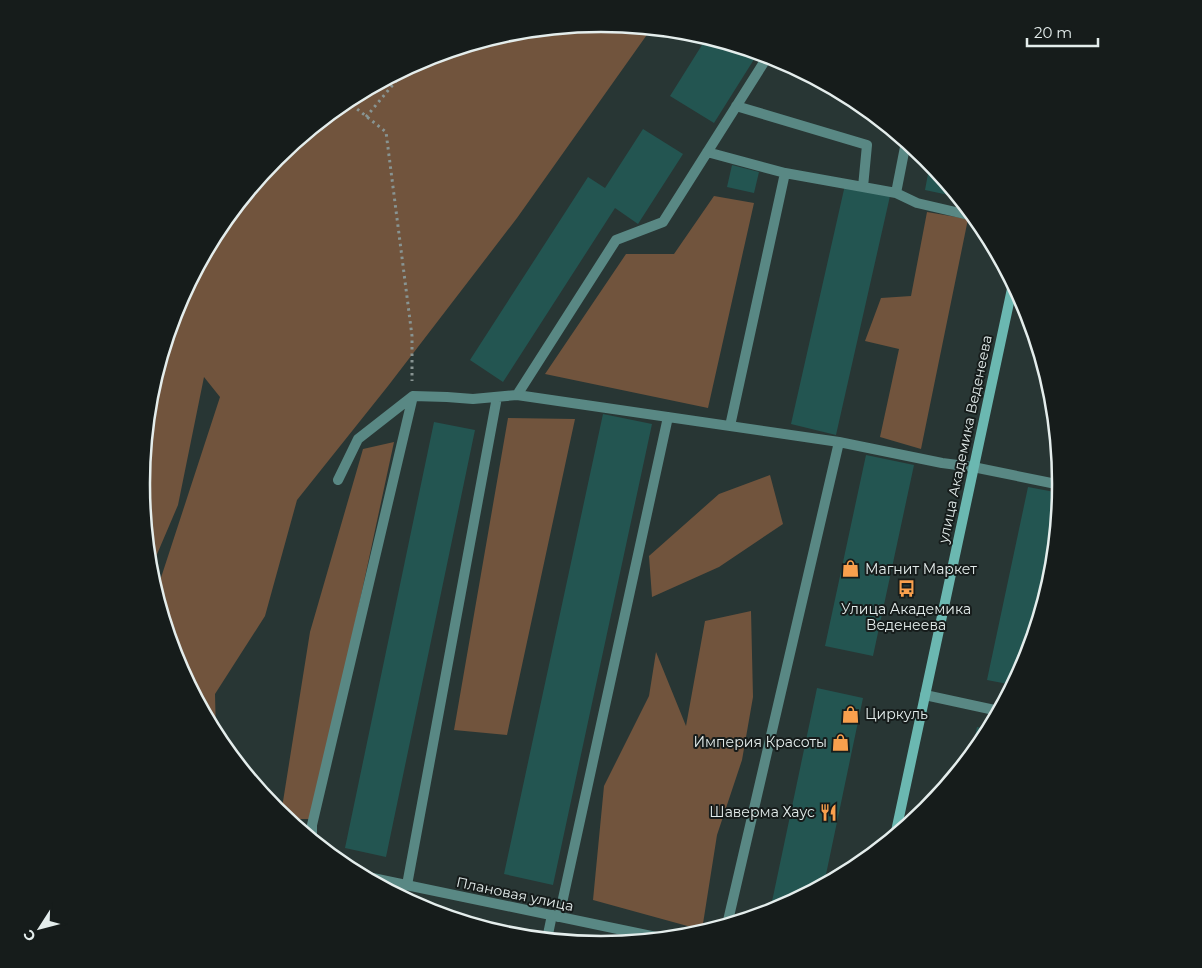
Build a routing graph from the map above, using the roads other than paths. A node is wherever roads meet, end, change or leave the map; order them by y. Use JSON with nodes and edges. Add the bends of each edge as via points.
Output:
{"nodes":[{"id":1,"x":764,"y":63,"type":"edge"},
{"id":2,"x":736,"y":106,"type":"junction"},
{"id":3,"x":904,"y":150,"type":"edge"},
{"id":4,"x":707,"y":152,"type":"junction"},
{"id":5,"x":785,"y":172,"type":"junction"},
{"id":6,"x":863,"y":187,"type":"junction"},
{"id":7,"x":896,"y":193,"type":"junction"},
{"id":8,"x":962,"y":213,"type":"edge"},
{"id":9,"x":1011,"y":295,"type":"edge"},
{"id":10,"x":517,"y":395,"type":"junction"},
{"id":11,"x":413,"y":396,"type":"junction"},
{"id":12,"x":497,"y":397,"type":"junction"},
{"id":13,"x":668,"y":417,"type":"junction"},
{"id":14,"x":730,"y":426,"type":"junction"},
{"id":15,"x":839,"y":442,"type":"junction"},
{"id":16,"x":973,"y":467,"type":"junction"},
{"id":17,"x":338,"y":480,"type":"dead end"},
{"id":18,"x":1052,"y":483,"type":"edge"},
{"id":19,"x":925,"y":695,"type":"junction"},
{"id":20,"x":992,"y":710,"type":"edge"},
{"id":21,"x":898,"y":824,"type":"edge"},
{"id":22,"x":312,"y":830,"type":"edge"},
{"id":23,"x":385,"y":881,"type":"edge"},
{"id":24,"x":407,"y":885,"type":"junction"},
{"id":25,"x":556,"y":916,"type":"junction"},
{"id":26,"x":728,"y":917,"type":"edge"},
{"id":27,"x":549,"y":933,"type":"edge"},
{"id":28,"x":641,"y":934,"type":"edge"}],
"edges":[{"from":1,"to":2,"type":"street"},
{"from":2,"to":4,"type":"street"},
{"from":2,"to":6,"type":"street","via":[[867,145]]},
{"from":3,"to":7,"type":"street"},
{"from":4,"to":5,"type":"street"},
{"from":4,"to":10,"type":"street","via":[[663,222],[616,240]]},
{"from":5,"to":6,"type":"street"},
{"from":5,"to":14,"type":"street"},
{"from":6,"to":7,"type":"street"},
{"from":7,"to":8,"type":"street","via":[[917,203]]},
{"from":9,"to":16,"type":"street","name":"улица Академика Веденеева"},
{"from":10,"to":12,"type":"street"},
{"from":10,"to":13,"type":"street"},
{"from":11,"to":12,"type":"street"},
{"from":11,"to":17,"type":"street","via":[[358,439]]},
{"from":11,"to":22,"type":"street"},
{"from":12,"to":24,"type":"street"},
{"from":13,"to":14,"type":"street"},
{"from":13,"to":25,"type":"street"},
{"from":14,"to":15,"type":"street"},
{"from":15,"to":16,"type":"street"},
{"from":15,"to":26,"type":"street"},
{"from":16,"to":18,"type":"street"},
{"from":16,"to":19,"type":"street","name":"улица Академика Веденеева"},
{"from":19,"to":20,"type":"street"},
{"from":19,"to":21,"type":"street","name":"улица Академика Веденеева"},
{"from":23,"to":24,"type":"street","name":"Плановая улица"},
{"from":24,"to":25,"type":"street","name":"Плановая улица"},
{"from":25,"to":27,"type":"street"},
{"from":25,"to":28,"type":"street","name":"Плановая улица"}]}
